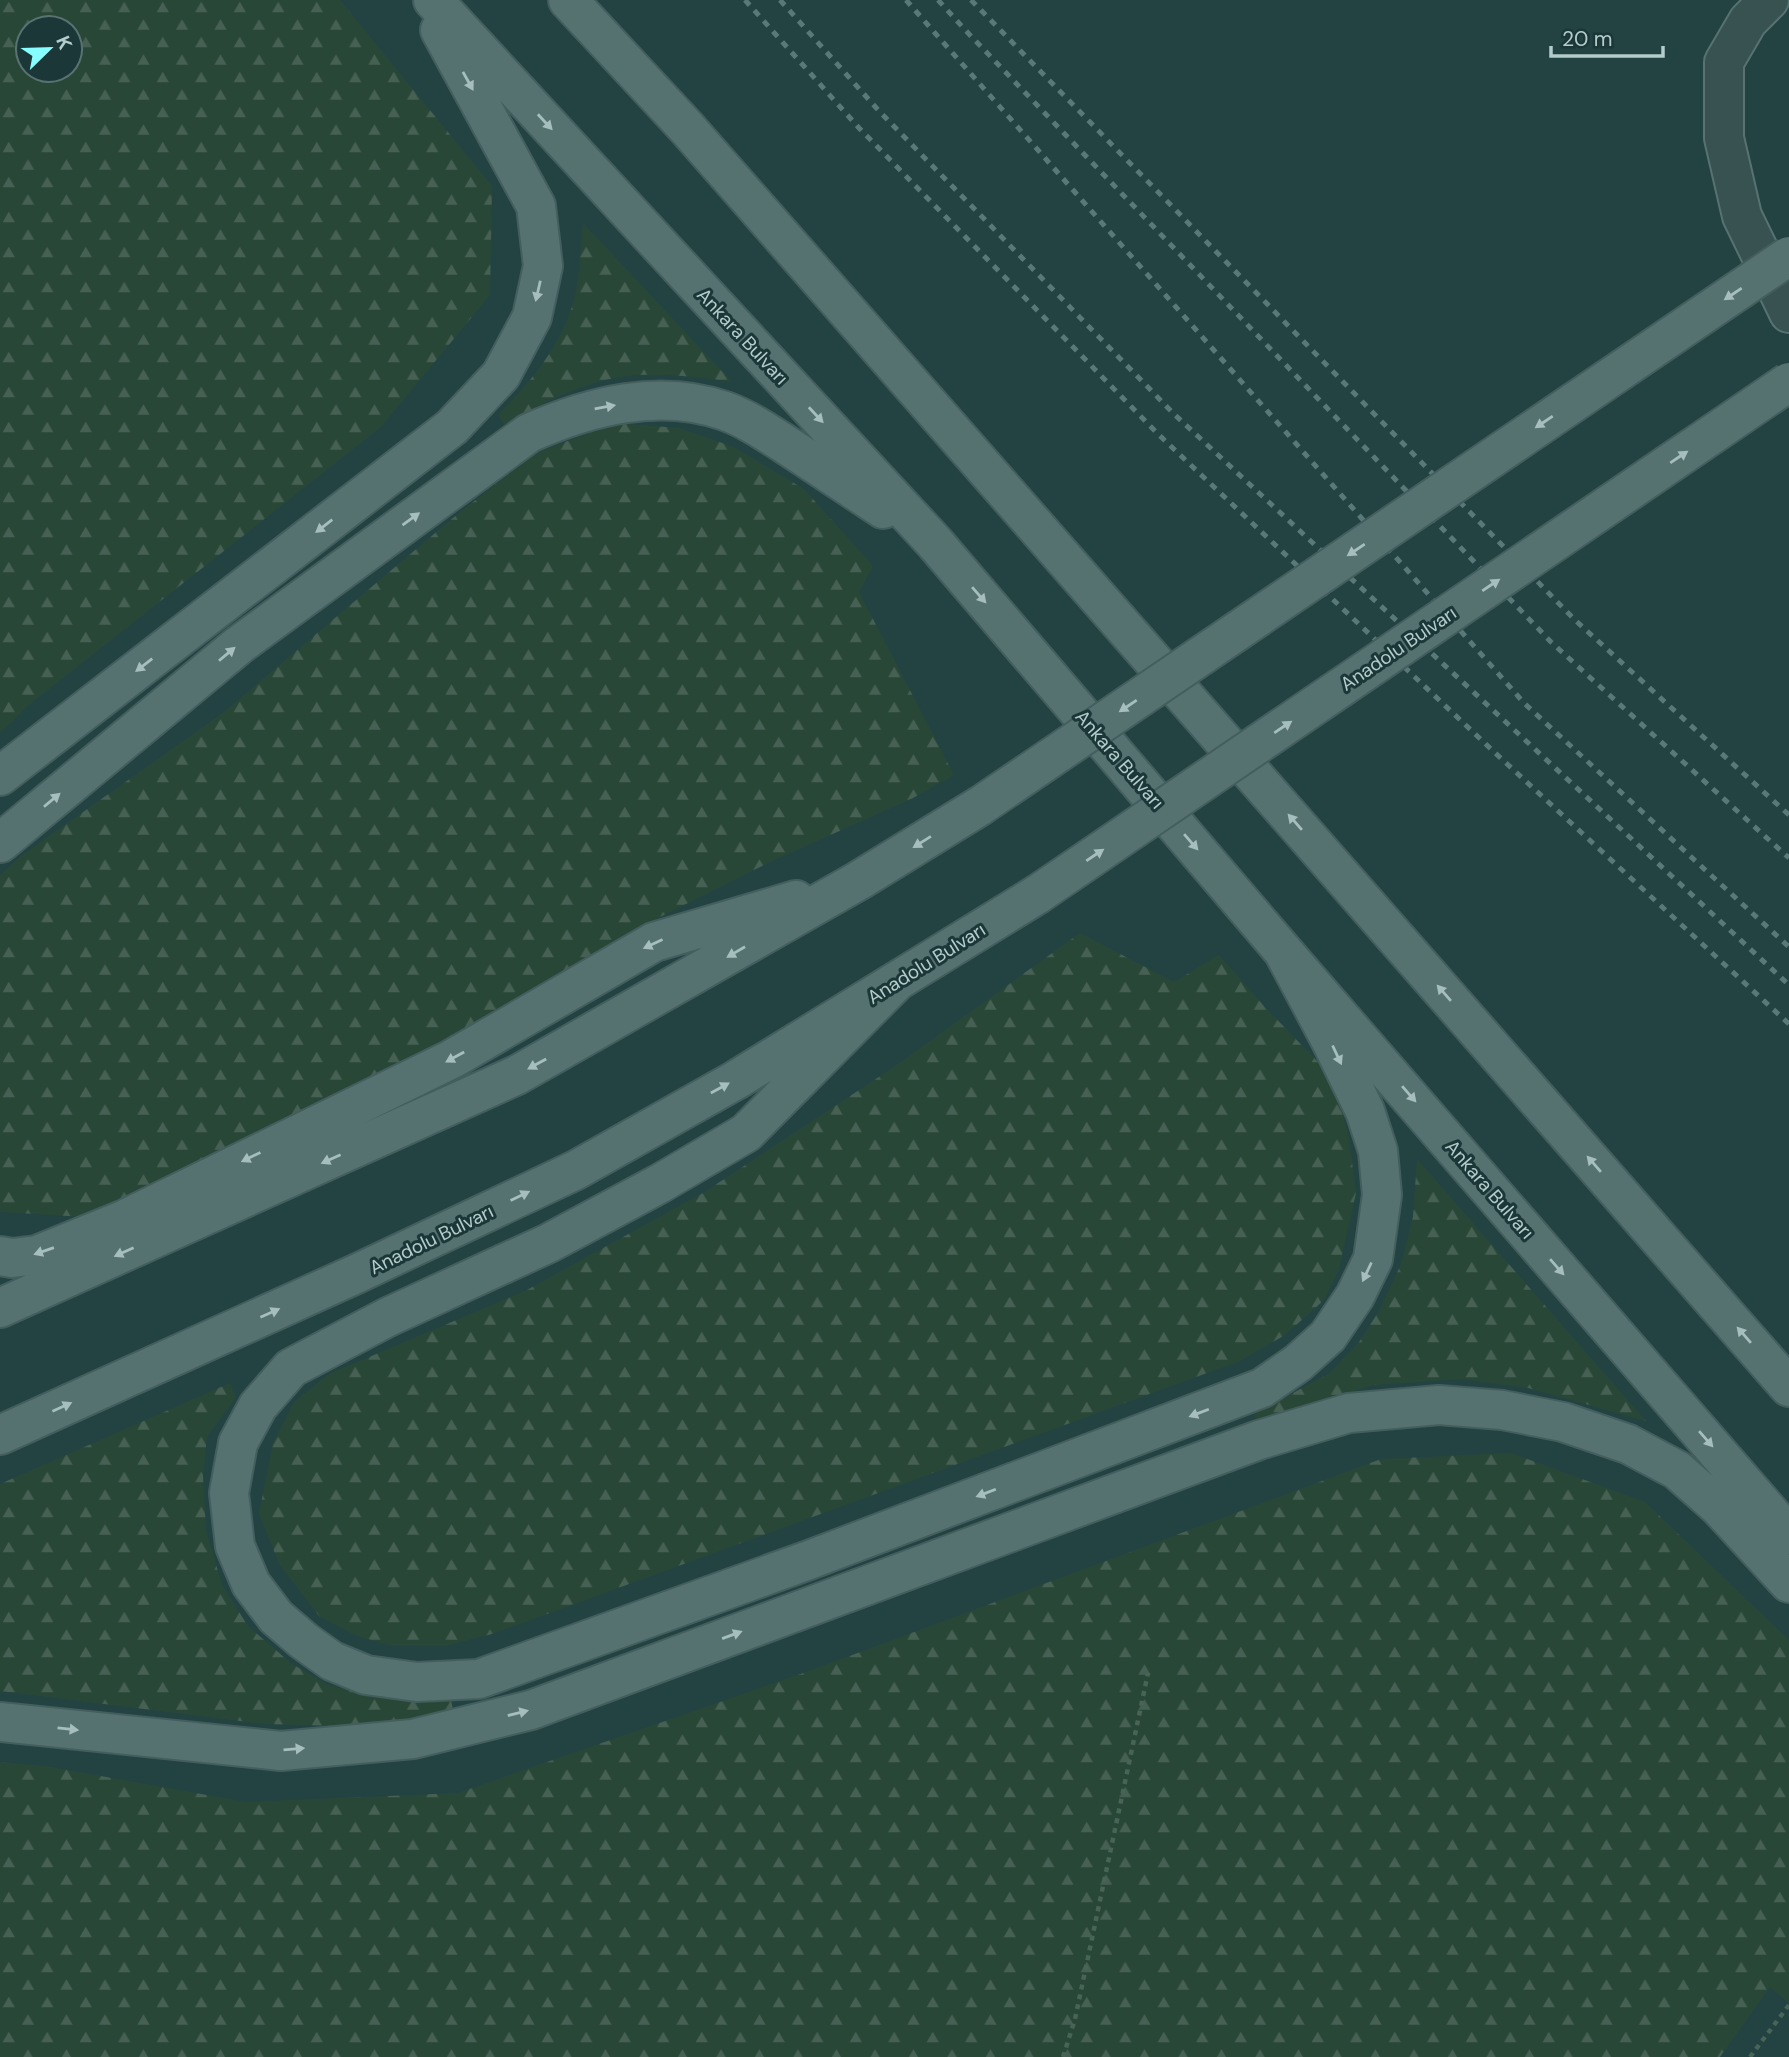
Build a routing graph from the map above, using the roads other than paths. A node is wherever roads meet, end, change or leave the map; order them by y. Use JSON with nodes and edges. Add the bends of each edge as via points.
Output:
{"nodes":[{"id":1,"x":424,"y":0,"type":"edge"},
{"id":2,"x":433,"y":0,"type":"edge"},
{"id":3,"x":568,"y":0,"type":"edge"},
{"id":4,"x":1769,"y":0,"type":"edge"},
{"id":5,"x":1789,"y":256,"type":"edge"},
{"id":6,"x":1789,"y":313,"type":"edge"},
{"id":7,"x":1789,"y":382,"type":"edge"},
{"id":8,"x":934,"y":543,"type":"junction"},
{"id":9,"x":0,"y":776,"type":"edge"},
{"id":10,"x":0,"y":844,"type":"edge"},
{"id":11,"x":858,"y":881,"type":"junction"},
{"id":12,"x":1283,"y":951,"type":"junction"},
{"id":13,"x":895,"y":983,"type":"junction"},
{"id":14,"x":0,"y":1256,"type":"edge"},
{"id":15,"x":0,"y":1308,"type":"edge"},
{"id":16,"x":1789,"y":1387,"type":"edge"},
{"id":17,"x":0,"y":1435,"type":"edge"},
{"id":18,"x":1789,"y":1535,"type":"edge"},
{"id":19,"x":1789,"y":1583,"type":"edge"},
{"id":20,"x":0,"y":1722,"type":"edge"}],
"edges":[{"from":1,"to":9,"type":"main road","one_way":true,"via":[[536,206],[544,266],[532,317],[501,375],[452,428]]},
{"from":2,"to":8,"type":"main road","name":"Ankara Bulvarı","one_way":true},
{"from":16,"to":3,"type":"main road","one_way":true,"via":[[696,138]]},
{"from":4,"to":6,"type":"street","via":[[1748,21],[1724,62],[1724,138],[1742,216]]},
{"from":5,"to":11,"type":"main road","one_way":true,"bridge":true,"via":[[980,806]]},
{"from":13,"to":7,"type":"main road","name":"Anadolu Bulvarı","one_way":true,"bridge":true,"via":[[1038,894]]},
{"from":10,"to":8,"type":"main road","one_way":true,"via":[[239,645],[529,433],[559,420],[649,399],[725,411],[759,427]]},
{"from":8,"to":12,"type":"main road","name":"Ankara Bulvarı","one_way":true},
{"from":11,"to":14,"type":"main road","one_way":true,"via":[[654,942],[452,1059],[123,1220],[37,1255]]},
{"from":11,"to":15,"type":"main road","one_way":true,"via":[[517,1075]]},
{"from":12,"to":13,"type":"main road","one_way":true,"via":[[1365,1111],[1378,1151],[1382,1195],[1373,1259],[1355,1296],[1328,1336],[1262,1388],[796,1565],[479,1679],[417,1682],[366,1675],[332,1661],[276,1617],[251,1584],[234,1546],[229,1493],[238,1443],[258,1406],[291,1368],[388,1317],[549,1244],[746,1133]]},
{"from":12,"to":18,"type":"main road","name":"Ankara Bulvarı","one_way":true},
{"from":17,"to":13,"type":"main road","name":"Anadolu Bulvarı","one_way":true,"via":[[576,1170]]},
{"from":20,"to":19,"type":"main road","one_way":true,"via":[[281,1751],[413,1739],[531,1710],[1259,1440],[1349,1413],[1438,1405],[1502,1410],[1563,1422],[1628,1444],[1677,1469]]}]}
